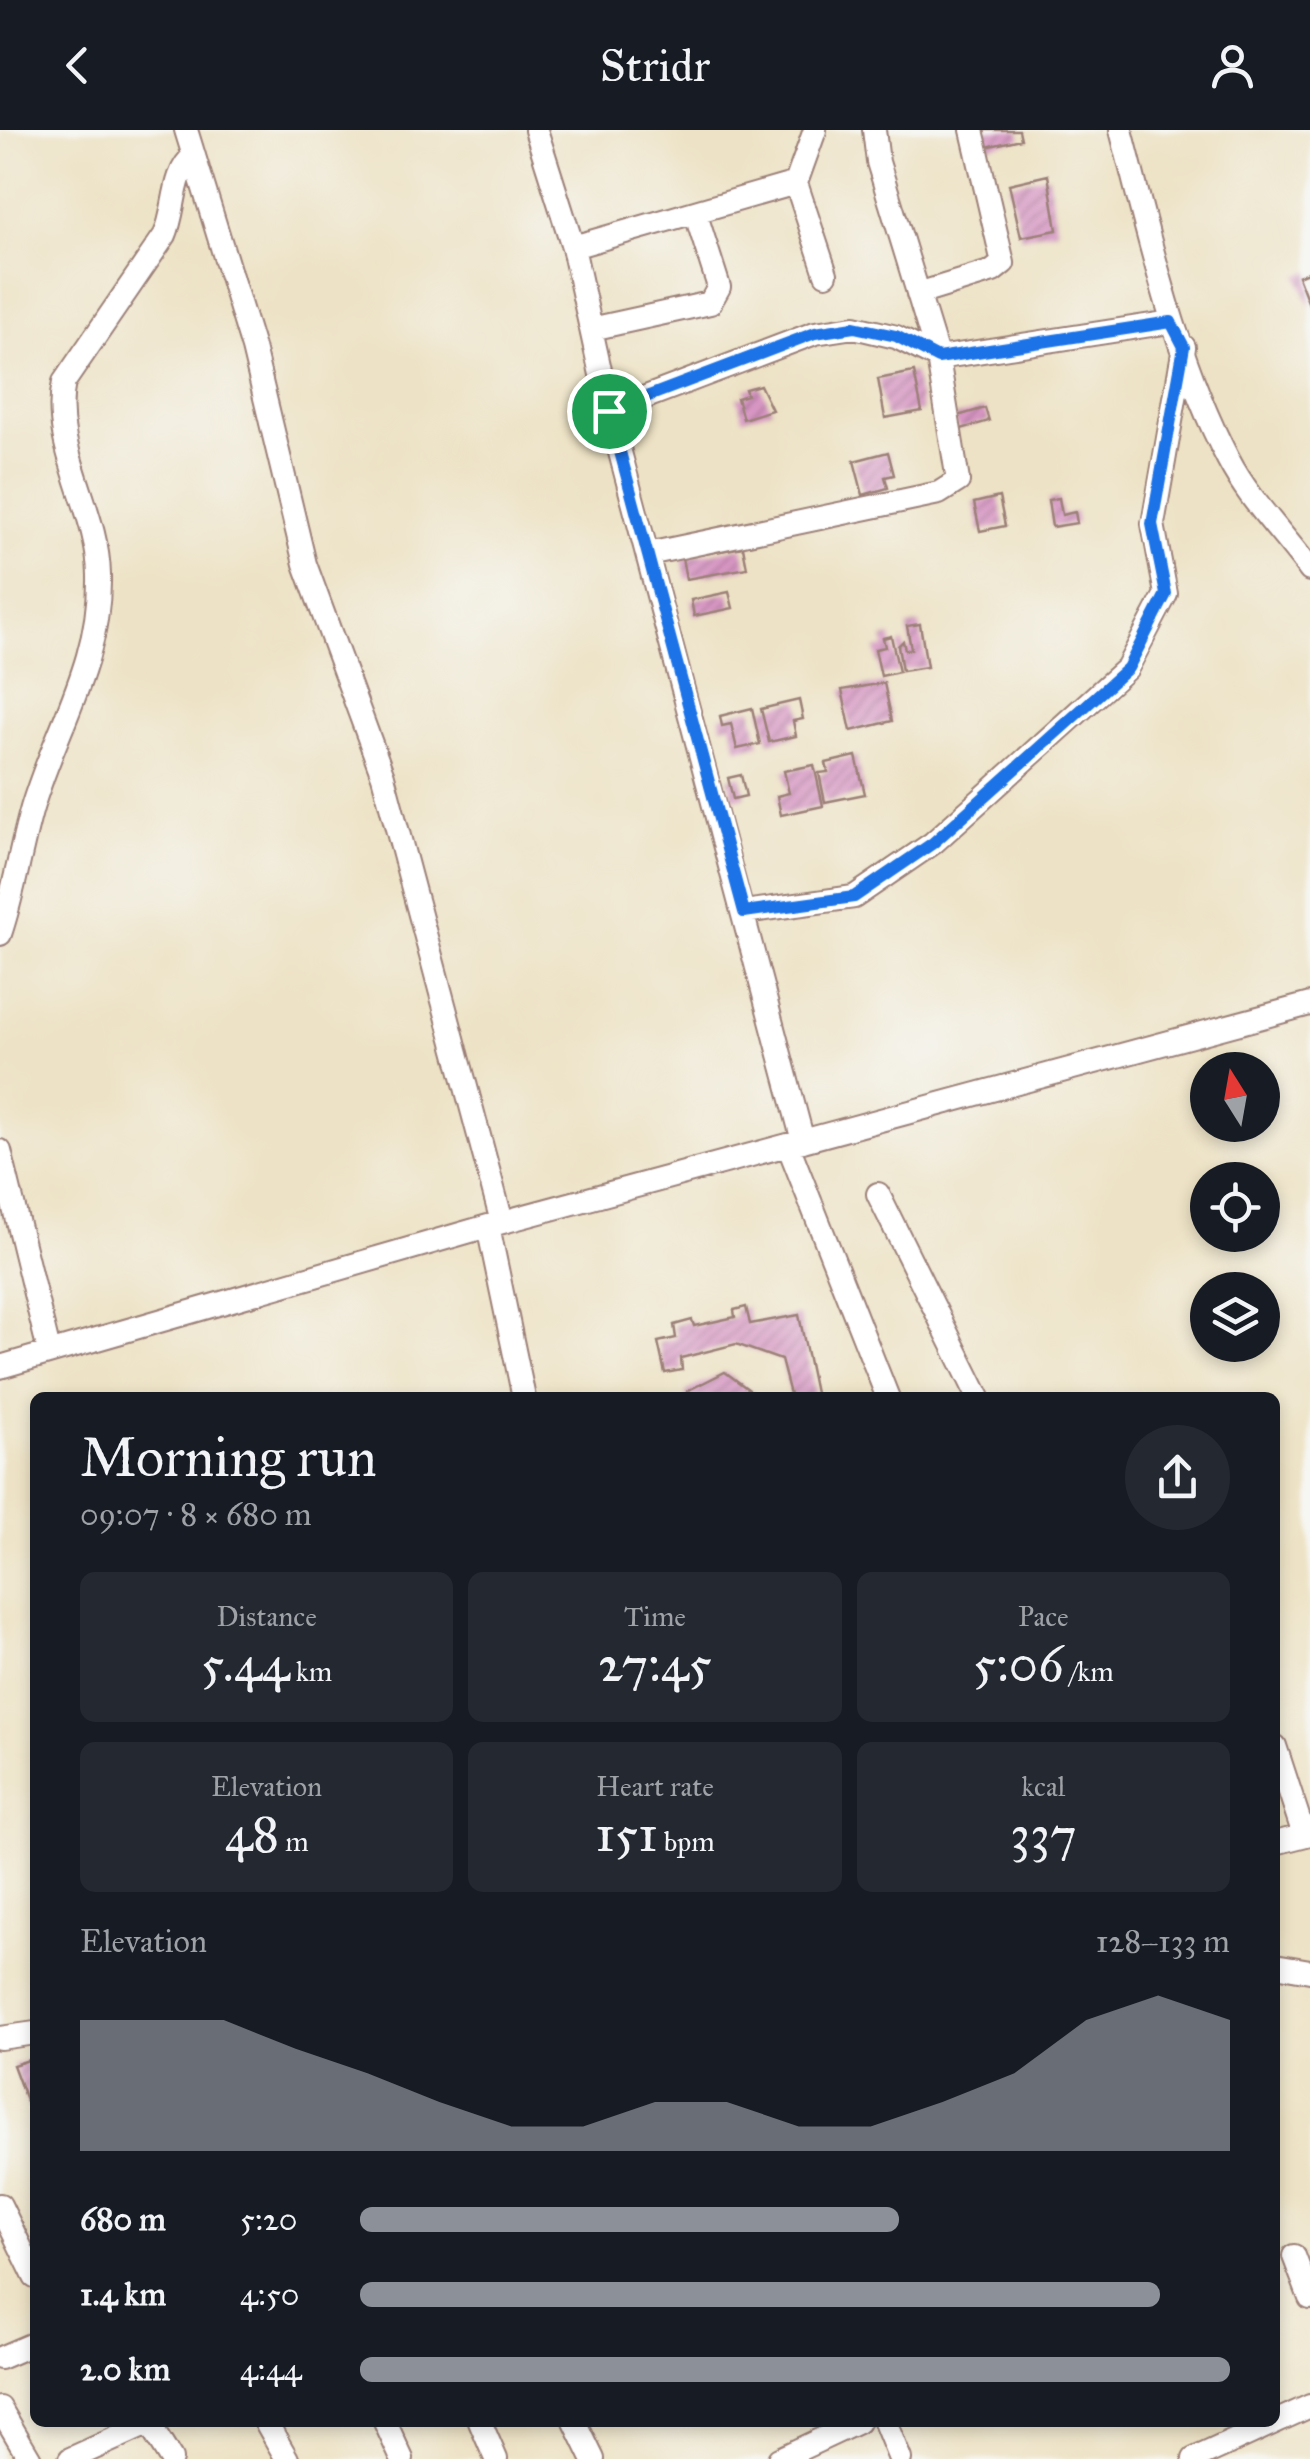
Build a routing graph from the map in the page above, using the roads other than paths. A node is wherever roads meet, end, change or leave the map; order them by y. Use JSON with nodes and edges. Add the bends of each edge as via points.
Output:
{"nodes":[{"id":1,"x":186,"y":130,"type":"edge"},
{"id":2,"x":563,"y":130,"type":"edge"},
{"id":3,"x":816,"y":130,"type":"edge"},
{"id":4,"x":874,"y":130,"type":"edge"},
{"id":5,"x":972,"y":130,"type":"edge"},
{"id":6,"x":1122,"y":130,"type":"edge"},
{"id":7,"x":537,"y":133,"type":"edge"},
{"id":8,"x":194,"y":156,"type":"junction"},
{"id":9,"x":796,"y":183,"type":"junction"},
{"id":10,"x":696,"y":215,"type":"junction"},
{"id":11,"x":573,"y":247,"type":"junction"},
{"id":12,"x":826,"y":274,"type":"dead end"},
{"id":13,"x":918,"y":294,"type":"junction"},
{"id":14,"x":1171,"y":322,"type":"junction"},
{"id":15,"x":591,"y":329,"type":"junction"},
{"id":16,"x":1184,"y":347,"type":"junction"},
{"id":17,"x":938,"y":358,"type":"junction"},
{"id":18,"x":609,"y":411,"type":"junction"},
{"id":19,"x":648,"y":554,"type":"junction"},
{"id":20,"x":1310,"y":570,"type":"edge"},
{"id":21,"x":744,"y":912,"type":"junction"},
{"id":22,"x":0,"y":934,"type":"edge"},
{"id":23,"x":1310,"y":1004,"type":"edge"},
{"id":24,"x":795,"y":1143,"type":"junction"},
{"id":25,"x":0,"y":1151,"type":"edge"},
{"id":26,"x":878,"y":1194,"type":"dead end"},
{"id":27,"x":495,"y":1224,"type":"junction"},
{"id":28,"x":48,"y":1351,"type":"junction"},
{"id":29,"x":0,"y":1367,"type":"edge"},
{"id":30,"x":523,"y":1392,"type":"edge"},
{"id":31,"x":886,"y":1392,"type":"edge"},
{"id":32,"x":976,"y":1392,"type":"edge"},
{"id":33,"x":1280,"y":1760,"type":"edge"},
{"id":34,"x":1307,"y":1834,"type":"edge"},
{"id":35,"x":1280,"y":1842,"type":"edge"},
{"id":36,"x":1280,"y":1966,"type":"edge"},
{"id":37,"x":1310,"y":1970,"type":"edge"},
{"id":38,"x":30,"y":2034,"type":"edge"},
{"id":39,"x":0,"y":2038,"type":"edge"},
{"id":40,"x":0,"y":2205,"type":"edge"},
{"id":41,"x":1294,"y":2256,"type":"dead end"},
{"id":42,"x":30,"y":2267,"type":"edge"},
{"id":43,"x":1310,"y":2298,"type":"edge"},
{"id":44,"x":30,"y":2345,"type":"edge"},
{"id":45,"x":0,"y":2358,"type":"edge"},
{"id":46,"x":1310,"y":2406,"type":"edge"},
{"id":47,"x":0,"y":2408,"type":"edge"},
{"id":48,"x":1280,"y":2420,"type":"edge"},
{"id":49,"x":152,"y":2427,"type":"edge"},
{"id":50,"x":269,"y":2427,"type":"edge"},
{"id":51,"x":387,"y":2427,"type":"edge"},
{"id":52,"x":482,"y":2427,"type":"edge"},
{"id":53,"x":578,"y":2427,"type":"edge"},
{"id":54,"x":847,"y":2427,"type":"edge"},
{"id":55,"x":887,"y":2427,"type":"edge"},
{"id":56,"x":1250,"y":2428,"type":"edge"},
{"id":57,"x":111,"y":2430,"type":"edge"},
{"id":58,"x":30,"y":2459,"type":"edge"},
{"id":59,"x":70,"y":2459,"type":"edge"},
{"id":60,"x":171,"y":2459,"type":"edge"},
{"id":61,"x":287,"y":2459,"type":"edge"},
{"id":62,"x":402,"y":2459,"type":"edge"},
{"id":63,"x":496,"y":2459,"type":"edge"},
{"id":64,"x":593,"y":2459,"type":"edge"},
{"id":65,"x":779,"y":2459,"type":"edge"},
{"id":66,"x":900,"y":2459,"type":"edge"},
{"id":67,"x":1194,"y":2459,"type":"edge"}],
"edges":[{"from":1,"to":8,"type":"street"},
{"from":2,"to":7,"type":"street"},
{"from":3,"to":9,"type":"street"},
{"from":4,"to":13,"type":"street"},
{"from":5,"to":13,"type":"street","via":[[1003,263]]},
{"from":6,"to":14,"type":"street"},
{"from":7,"to":11,"type":"street"},
{"from":8,"to":22,"type":"street","via":[[180,174],[165,234],[64,382],[58,411],[98,544],[97,626],[72,712],[33,806]]},
{"from":8,"to":27,"type":"street","via":[[253,348],[306,564],[382,776]]},
{"from":9,"to":10,"type":"street"},
{"from":9,"to":12,"type":"street"},
{"from":10,"to":11,"type":"street"},
{"from":10,"to":15,"type":"street","via":[[719,288],[710,304]]},
{"from":11,"to":15,"type":"street"},
{"from":13,"to":17,"type":"street"},
{"from":14,"to":16,"type":"street"},
{"from":14,"to":17,"type":"street"},
{"from":15,"to":18,"type":"street"},
{"from":16,"to":20,"type":"street","via":[[1228,460]]},
{"from":16,"to":21,"type":"street","via":[[1152,524],[1166,594],[1128,668],[933,843],[854,897]]},
{"from":17,"to":18,"type":"street","via":[[896,336],[854,327],[815,333]]},
{"from":17,"to":19,"type":"street","via":[[958,480],[939,493]]},
{"from":18,"to":19,"type":"street"},
{"from":19,"to":21,"type":"street"},
{"from":21,"to":24,"type":"street"},
{"from":23,"to":24,"type":"street"},
{"from":24,"to":27,"type":"street"},
{"from":24,"to":31,"type":"street"},
{"from":25,"to":28,"type":"street"},
{"from":26,"to":32,"type":"street"},
{"from":27,"to":28,"type":"street"},
{"from":27,"to":30,"type":"street"},
{"from":28,"to":29,"type":"street"},
{"from":33,"to":34,"type":"street"},
{"from":34,"to":35,"type":"street"},
{"from":36,"to":37,"type":"street"},
{"from":38,"to":39,"type":"street"},
{"from":40,"to":42,"type":"street"},
{"from":41,"to":43,"type":"street"},
{"from":44,"to":45,"type":"street"},
{"from":46,"to":48,"type":"street"},
{"from":47,"to":58,"type":"street"},
{"from":49,"to":60,"type":"street"},
{"from":50,"to":61,"type":"street"},
{"from":51,"to":62,"type":"street"},
{"from":52,"to":63,"type":"street"},
{"from":53,"to":64,"type":"street"},
{"from":54,"to":65,"type":"street"},
{"from":55,"to":66,"type":"street"},
{"from":56,"to":67,"type":"street"},
{"from":57,"to":59,"type":"street"}]}
